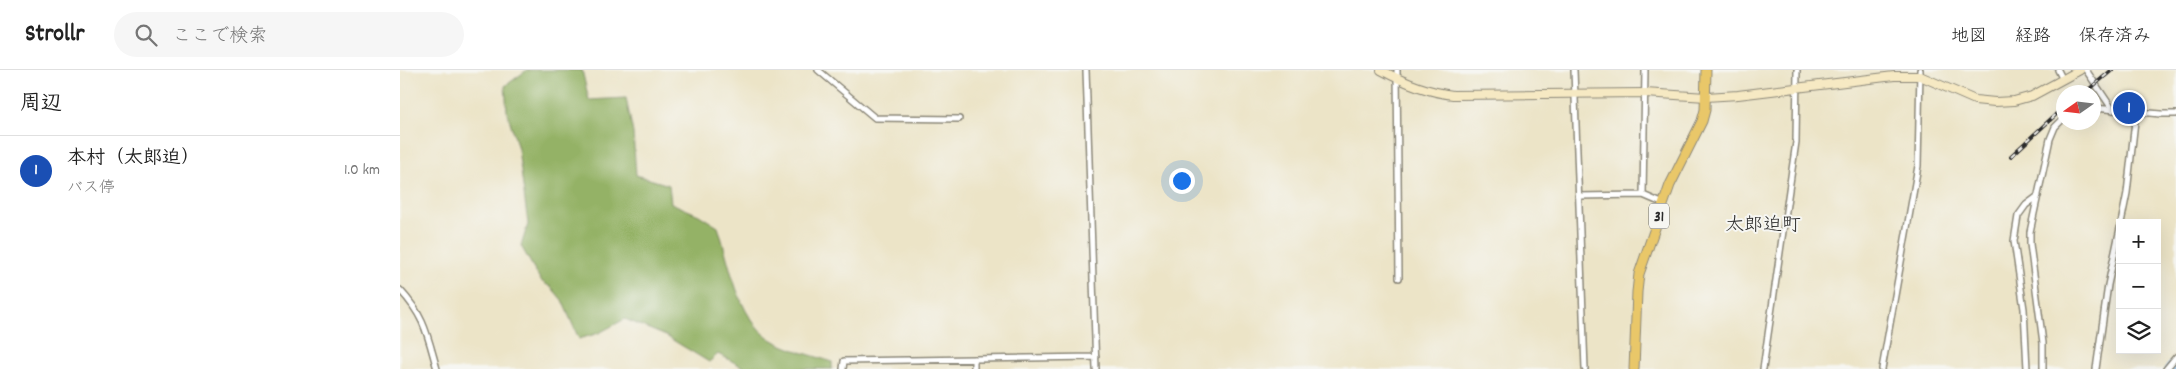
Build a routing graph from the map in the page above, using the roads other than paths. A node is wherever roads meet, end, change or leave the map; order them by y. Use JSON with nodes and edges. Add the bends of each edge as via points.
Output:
{"nodes":[{"id":1,"x":818,"y":70,"type":"edge"},
{"id":2,"x":1086,"y":70,"type":"edge"},
{"id":3,"x":1381,"y":70,"type":"edge"},
{"id":4,"x":1574,"y":70,"type":"edge"},
{"id":5,"x":1645,"y":70,"type":"edge"},
{"id":6,"x":1706,"y":70,"type":"edge"},
{"id":7,"x":1797,"y":70,"type":"edge"},
{"id":8,"x":2058,"y":70,"type":"edge"},
{"id":9,"x":2080,"y":70,"type":"edge"},
{"id":10,"x":2086,"y":70,"type":"edge"},
{"id":11,"x":1920,"y":73,"type":"edge"},
{"id":12,"x":1397,"y":74,"type":"edge"},
{"id":13,"x":2063,"y":80,"type":"junction"},
{"id":14,"x":1797,"y":88,"type":"junction"},
{"id":15,"x":1645,"y":93,"type":"junction"},
{"id":16,"x":1574,"y":94,"type":"junction"},
{"id":17,"x":1706,"y":96,"type":"junction"},
{"id":18,"x":2101,"y":109,"type":"edge"},
{"id":19,"x":2113,"y":110,"type":"junction"},
{"id":20,"x":2136,"y":112,"type":"junction"},
{"id":21,"x":2176,"y":114,"type":"edge"},
{"id":22,"x":960,"y":118,"type":"dead end"},
{"id":23,"x":2056,"y":126,"type":"edge"},
{"id":24,"x":1643,"y":195,"type":"junction"},
{"id":25,"x":1578,"y":196,"type":"junction"},
{"id":26,"x":2038,"y":196,"type":"junction"},
{"id":27,"x":1664,"y":204,"type":"junction"},
{"id":28,"x":2122,"y":219,"type":"edge"},
{"id":29,"x":2116,"y":247,"type":"edge"},
{"id":30,"x":1400,"y":278,"type":"dead end"},
{"id":31,"x":400,"y":290,"type":"edge"},
{"id":32,"x":1096,"y":357,"type":"junction"},
{"id":33,"x":2176,"y":357,"type":"edge"},
{"id":34,"x":974,"y":359,"type":"junction"},
{"id":35,"x":436,"y":369,"type":"edge"},
{"id":36,"x":843,"y":369,"type":"edge"},
{"id":37,"x":974,"y":369,"type":"edge"},
{"id":38,"x":1096,"y":369,"type":"edge"},
{"id":39,"x":1585,"y":369,"type":"edge"},
{"id":40,"x":1634,"y":369,"type":"edge"},
{"id":41,"x":1763,"y":369,"type":"edge"},
{"id":42,"x":1882,"y":369,"type":"edge"},
{"id":43,"x":2026,"y":369,"type":"edge"},
{"id":44,"x":2043,"y":369,"type":"edge"},
{"id":45,"x":2096,"y":369,"type":"edge"},
{"id":46,"x":2166,"y":369,"type":"edge"}],
"edges":[{"from":1,"to":22,"type":"street","via":[[875,118]]},
{"from":2,"to":32,"type":"street"},
{"from":3,"to":12,"type":"main road"},
{"from":4,"to":16,"type":"street"},
{"from":5,"to":15,"type":"street"},
{"from":6,"to":17,"type":"main road","number":"31"},
{"from":7,"to":14,"type":"street"},
{"from":8,"to":13,"type":"street"},
{"from":9,"to":13,"type":"main road"},
{"from":10,"to":19,"type":"street"},
{"from":11,"to":13,"type":"main road","via":[[1976,100],[1996,102],[2032,96]]},
{"from":11,"to":14,"type":"main road"},
{"from":11,"to":42,"type":"street","via":[[1918,166]]},
{"from":12,"to":16,"type":"main road","via":[[1436,93]]},
{"from":12,"to":30,"type":"street"},
{"from":14,"to":17,"type":"main road"},
{"from":14,"to":41,"type":"street","via":[[1796,142]]},
{"from":15,"to":16,"type":"main road"},
{"from":15,"to":17,"type":"main road"},
{"from":15,"to":24,"type":"street"},
{"from":16,"to":25,"type":"street"},
{"from":17,"to":27,"type":"main road","number":"31","via":[[1702,121]]},
{"from":18,"to":19,"type":"street"},
{"from":19,"to":20,"type":"street"},
{"from":20,"to":21,"type":"street"},
{"from":20,"to":28,"type":"street"},
{"from":23,"to":26,"type":"street","via":[[2050,139]]},
{"from":24,"to":25,"type":"street"},
{"from":24,"to":27,"type":"street"},
{"from":25,"to":39,"type":"street"},
{"from":26,"to":43,"type":"street","via":[[2018,216],[2014,241],[2024,309]]},
{"from":26,"to":44,"type":"street","via":[[2030,244],[2041,323]]},
{"from":27,"to":40,"type":"main road","number":"31","via":[[1639,274]]},
{"from":29,"to":45,"type":"street"},
{"from":31,"to":35,"type":"street","via":[[422,318]]},
{"from":32,"to":34,"type":"street"},
{"from":32,"to":38,"type":"street"},
{"from":33,"to":46,"type":"street"},
{"from":34,"to":36,"type":"street","via":[[844,360]]},
{"from":34,"to":37,"type":"street"}]}
